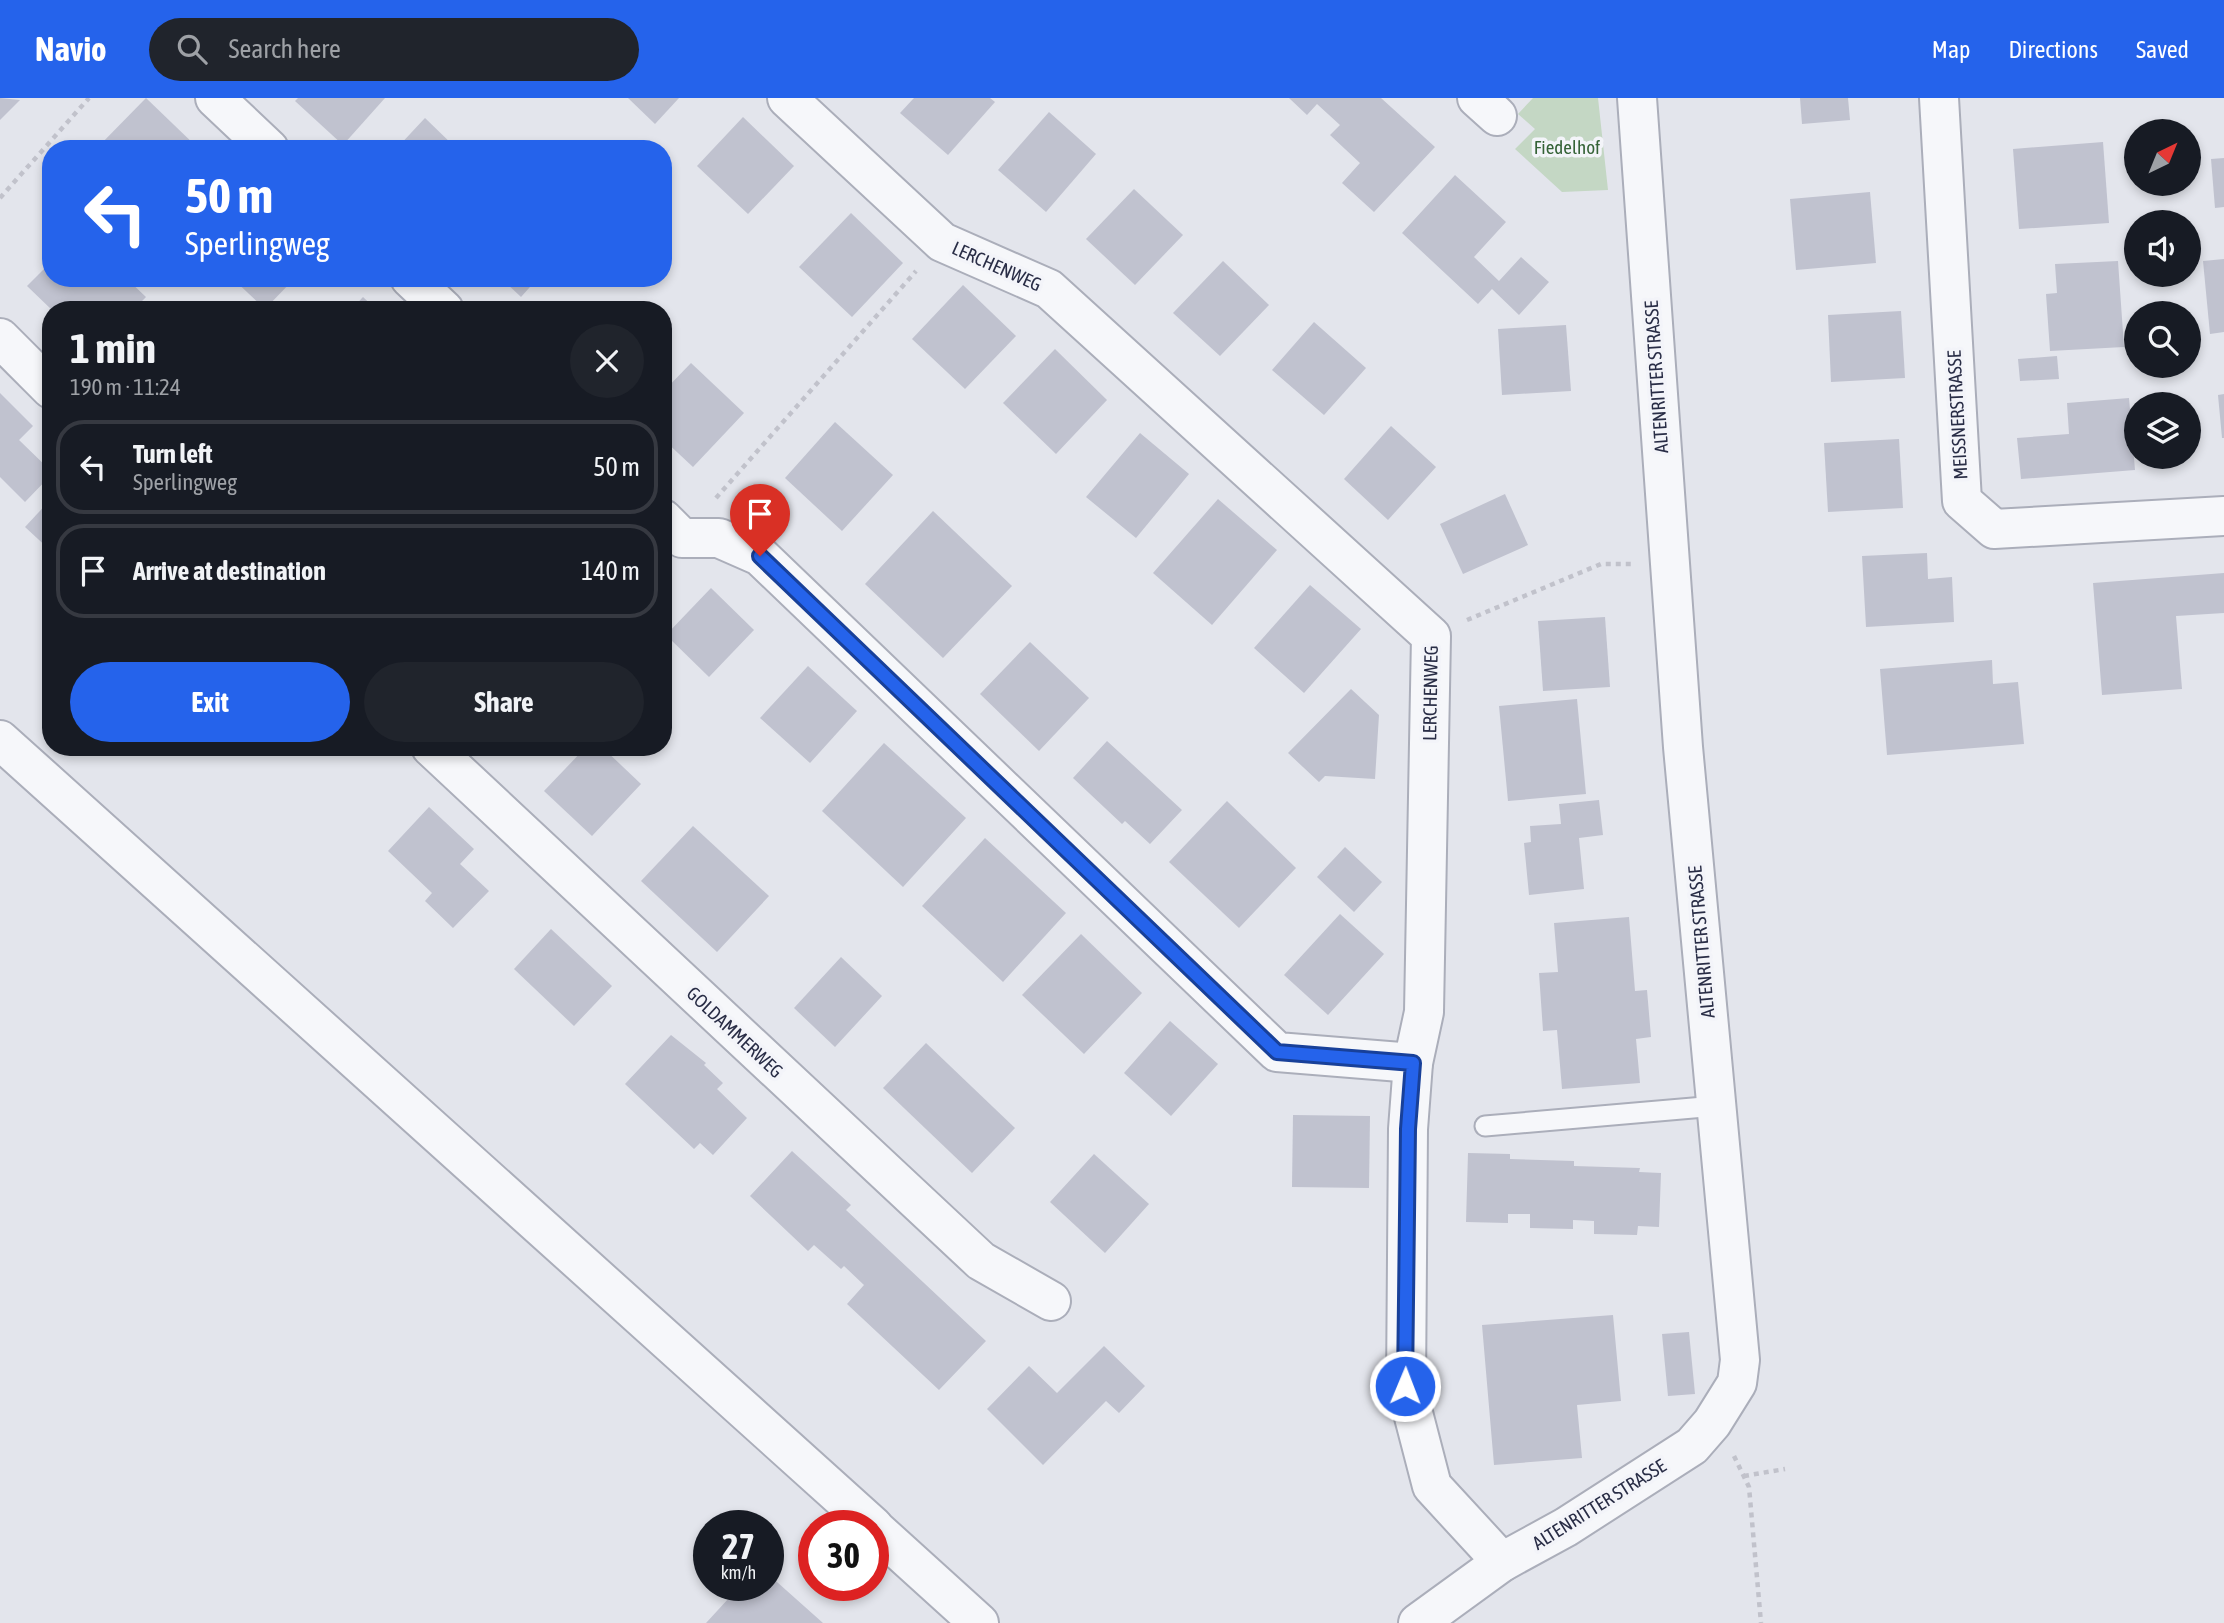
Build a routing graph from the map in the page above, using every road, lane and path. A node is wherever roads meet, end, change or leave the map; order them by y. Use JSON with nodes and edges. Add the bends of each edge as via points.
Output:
{"nodes":[{"id":1,"x":89,"y":98,"type":"edge"},
{"id":2,"x":215,"y":98,"type":"edge"},
{"id":3,"x":788,"y":98,"type":"edge"},
{"id":4,"x":1637,"y":98,"type":"edge"},
{"id":5,"x":1939,"y":98,"type":"edge"},
{"id":6,"x":52,"y":140,"type":"edge"},
{"id":7,"x":259,"y":140,"type":"edge"},
{"id":8,"x":42,"y":151,"type":"edge"},
{"id":9,"x":0,"y":198,"type":"edge"},
{"id":10,"x":942,"y":242,"type":"junction"},
{"id":11,"x":420,"y":287,"type":"edge"},
{"id":12,"x":434,"y":301,"type":"edge"},
{"id":13,"x":0,"y":338,"type":"edge"},
{"id":14,"x":42,"y":380,"type":"edge"},
{"id":15,"x":2224,"y":516,"type":"edge"},
{"id":16,"x":672,"y":535,"type":"edge"},
{"id":17,"x":672,"y":538,"type":"edge"},
{"id":18,"x":1671,"y":564,"type":"junction"},
{"id":19,"x":1431,"y":636,"type":"junction"},
{"id":20,"x":0,"y":740,"type":"edge"},
{"id":21,"x":457,"y":756,"type":"edge"},
{"id":22,"x":1413,"y":1063,"type":"junction"},
{"id":23,"x":1716,"y":1107,"type":"junction"},
{"id":24,"x":1485,"y":1126,"type":"dead end"},
{"id":25,"x":1051,"y":1301,"type":"dead end"},
{"id":26,"x":1712,"y":1423,"type":"junction"},
{"id":27,"x":1785,"y":1469,"type":"dead end"},
{"id":28,"x":1744,"y":1476,"type":"junction"},
{"id":29,"x":855,"y":1510,"type":"edge"},
{"id":30,"x":889,"y":1541,"type":"edge"},
{"id":31,"x":1502,"y":1562,"type":"junction"},
{"id":32,"x":979,"y":1623,"type":"edge"},
{"id":33,"x":1418,"y":1623,"type":"edge"},
{"id":34,"x":1760,"y":1623,"type":"edge"}],
"edges":[{"from":1,"to":6,"type":"path"},
{"from":2,"to":7,"type":"street"},
{"from":3,"to":10,"type":"street","name":"LERCHENWEG"},
{"from":4,"to":18,"type":"street","name":"ALTENRITTER STRASSE"},
{"from":5,"to":15,"type":"street","name":"MEISSNERSTRASSE","via":[[1962,501],[1994,529]]},
{"from":8,"to":9,"type":"path"},
{"from":10,"to":16,"type":"path"},
{"from":10,"to":19,"type":"street","name":"LERCHENWEG","via":[[1049,289]]},
{"from":11,"to":12,"type":"street"},
{"from":13,"to":14,"type":"street"},
{"from":17,"to":22,"type":"street","via":[[719,538],[760,556],[1277,1052]]},
{"from":18,"to":19,"type":"path","via":[[1601,564]]},
{"from":18,"to":23,"type":"street","name":"ALTENRITTER STRASSE"},
{"from":19,"to":22,"type":"street","name":"LERCHENWEG","via":[[1424,1012]]},
{"from":20,"to":29,"type":"street"},
{"from":21,"to":25,"type":"street","name":"GOLDAMMERWEG","via":[[981,1261]]},
{"from":22,"to":31,"type":"street","name":"LERCHENWEG","via":[[1405,1386],[1432,1486]]},
{"from":23,"to":24,"type":"lane"},
{"from":23,"to":26,"type":"street","name":"ALTENRITTER STRASSE","via":[[1740,1360],[1737,1382]]},
{"from":26,"to":28,"type":"path"},
{"from":26,"to":31,"type":"street","name":"ALTENRITTER STRASSE","via":[[1681,1453]]},
{"from":27,"to":28,"type":"path"},
{"from":28,"to":34,"type":"path","via":[[1749,1487]]},
{"from":30,"to":32,"type":"street"},
{"from":31,"to":33,"type":"street","name":"ALTENRITTER STRASSE"}]}
